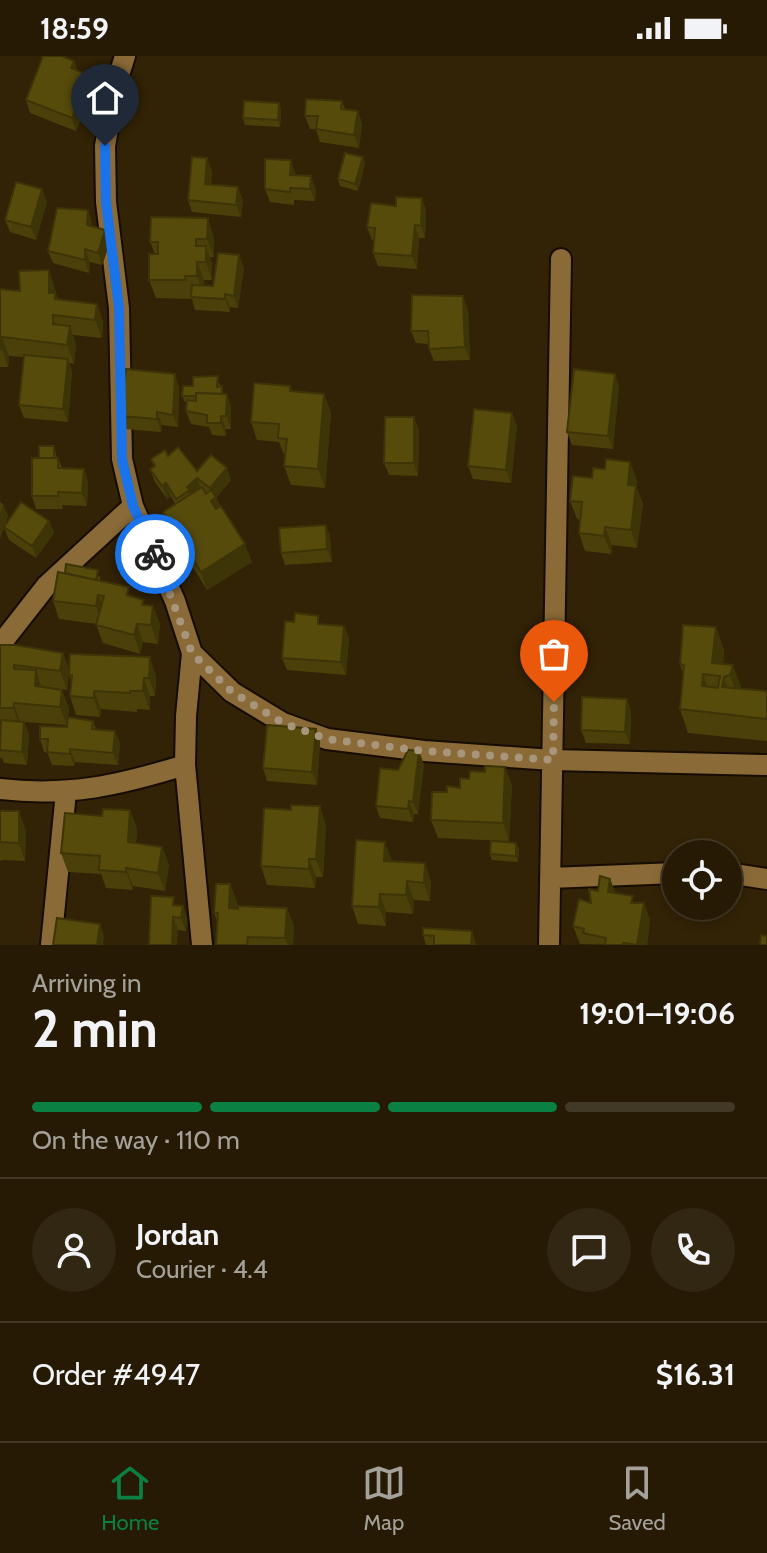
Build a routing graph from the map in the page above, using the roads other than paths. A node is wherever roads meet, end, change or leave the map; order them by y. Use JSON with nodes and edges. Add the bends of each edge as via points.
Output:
{"nodes":[{"id":1,"x":125,"y":56,"type":"edge"},
{"id":2,"x":561,"y":259,"type":"dead end"},
{"id":3,"x":133,"y":506,"type":"junction"},
{"id":4,"x":0,"y":645,"type":"edge"},
{"id":5,"x":192,"y":653,"type":"junction"},
{"id":6,"x":553,"y":760,"type":"junction"},
{"id":7,"x":185,"y":765,"type":"junction"},
{"id":8,"x":767,"y":765,"type":"edge"},
{"id":9,"x":0,"y":789,"type":"edge"},
{"id":10,"x":66,"y":792,"type":"junction"},
{"id":11,"x":662,"y":874,"type":"edge"},
{"id":12,"x":742,"y":875,"type":"edge"},
{"id":13,"x":550,"y":878,"type":"junction"},
{"id":14,"x":767,"y":879,"type":"edge"},
{"id":15,"x":51,"y":945,"type":"edge"},
{"id":16,"x":202,"y":945,"type":"edge"},
{"id":17,"x":549,"y":945,"type":"edge"}],
"edges":[{"from":1,"to":3,"type":"street","via":[[105,146],[119,308],[122,459]]},
{"from":2,"to":6,"type":"street"},
{"from":3,"to":4,"type":"street","via":[[47,585]]},
{"from":3,"to":5,"type":"street"},
{"from":5,"to":6,"type":"street","via":[[232,692],[283,723],[327,739]]},
{"from":5,"to":7,"type":"street"},
{"from":6,"to":8,"type":"street"},
{"from":6,"to":13,"type":"street"},
{"from":7,"to":10,"type":"street","via":[[129,782]]},
{"from":7,"to":16,"type":"street"},
{"from":9,"to":10,"type":"street"},
{"from":10,"to":15,"type":"street"},
{"from":11,"to":13,"type":"street"},
{"from":12,"to":14,"type":"street"},
{"from":13,"to":17,"type":"street"}]}
